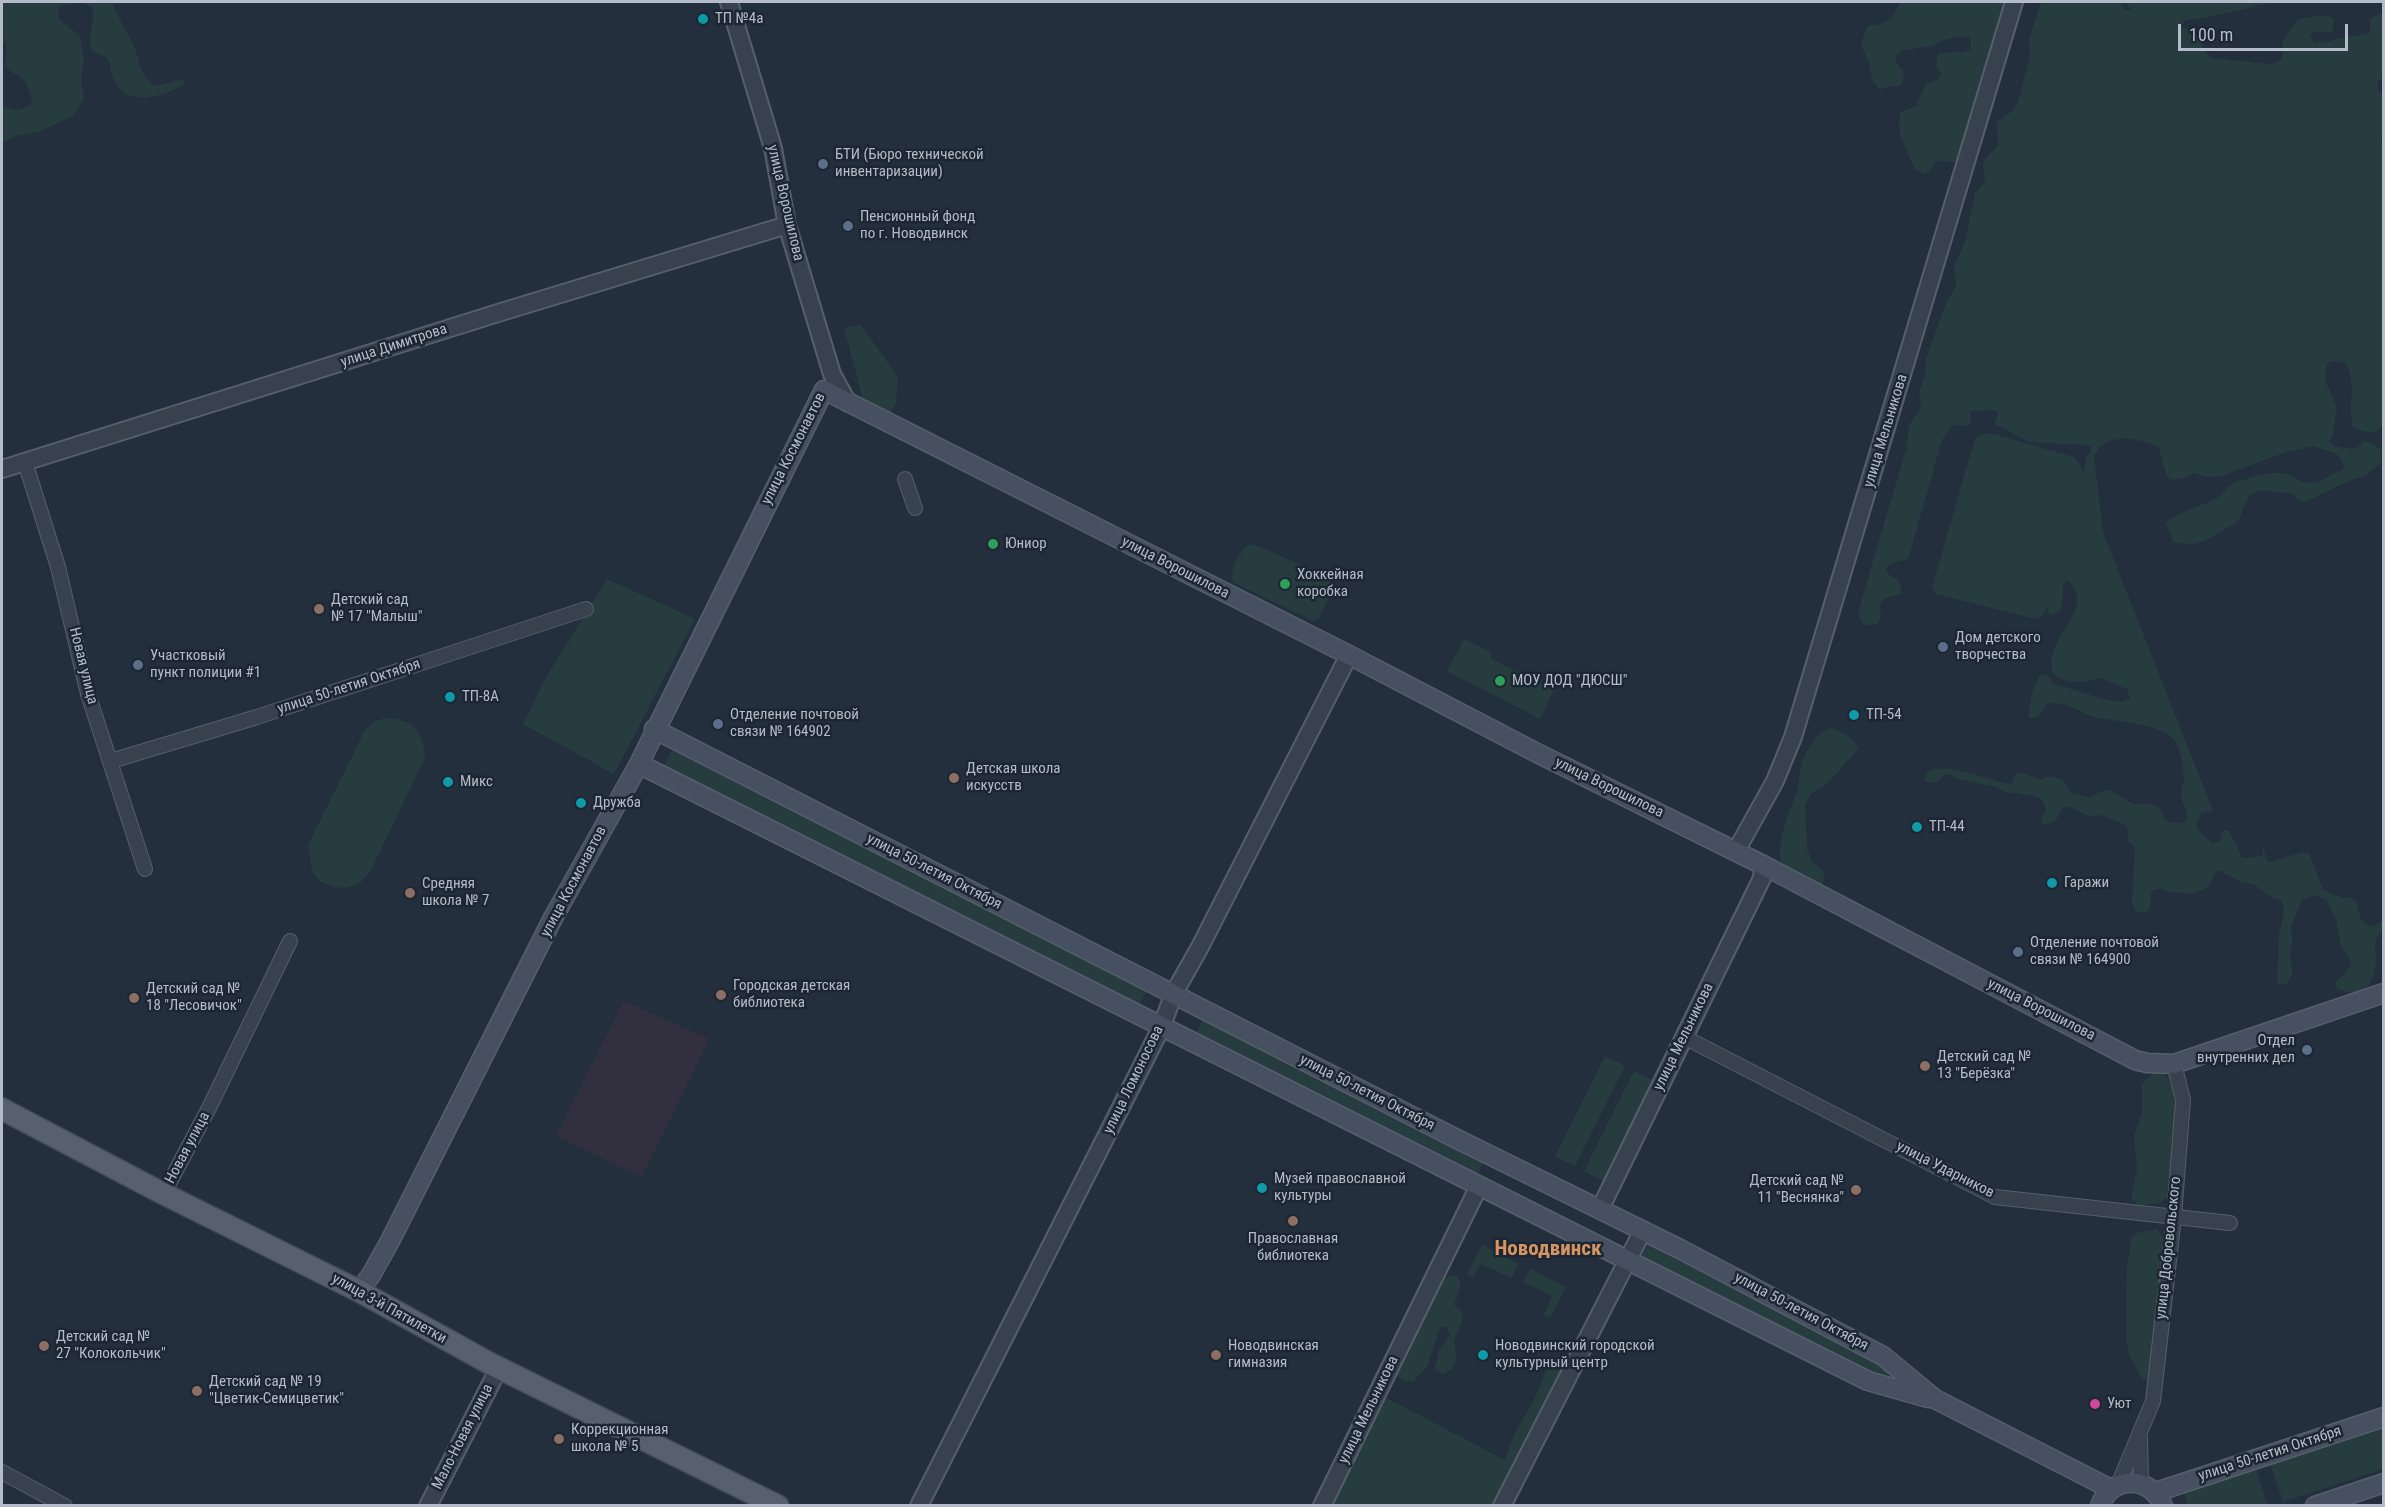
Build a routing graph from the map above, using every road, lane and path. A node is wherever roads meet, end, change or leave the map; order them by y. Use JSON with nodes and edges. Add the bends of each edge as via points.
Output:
{"nodes":[{"id":1,"x":729,"y":2,"type":"edge"},
{"id":2,"x":2014,"y":2,"type":"edge"},
{"id":3,"x":787,"y":225,"type":"junction"},
{"id":4,"x":832,"y":374,"type":"junction"},
{"id":5,"x":824,"y":390,"type":"junction"},
{"id":6,"x":848,"y":403,"type":"junction"},
{"id":7,"x":25,"y":462,"type":"junction"},
{"id":8,"x":2,"y":470,"type":"edge"},
{"id":9,"x":904,"y":478,"type":"dead end"},
{"id":10,"x":915,"y":508,"type":"dead end"},
{"id":11,"x":586,"y":609,"type":"dead end"},
{"id":12,"x":1349,"y":655,"type":"junction"},
{"id":13,"x":654,"y":729,"type":"junction"},
{"id":14,"x":111,"y":761,"type":"junction"},
{"id":15,"x":639,"y":764,"type":"junction"},
{"id":16,"x":1736,"y":851,"type":"junction"},
{"id":17,"x":1763,"y":865,"type":"junction"},
{"id":18,"x":145,"y":869,"type":"dead end"},
{"id":19,"x":290,"y":941,"type":"dead end"},
{"id":20,"x":1174,"y":993,"type":"junction"},
{"id":21,"x":2384,"y":993,"type":"edge"},
{"id":22,"x":1161,"y":1028,"type":"junction"},
{"id":23,"x":1684,"y":1037,"type":"junction"},
{"id":24,"x":2174,"y":1064,"type":"junction"},
{"id":25,"x":2,"y":1109,"type":"edge"},
{"id":26,"x":1479,"y":1186,"type":"junction"},
{"id":27,"x":164,"y":1193,"type":"junction"},
{"id":28,"x":1600,"y":1209,"type":"junction"},
{"id":29,"x":2174,"y":1217,"type":"junction"},
{"id":30,"x":2230,"y":1223,"type":"dead end"},
{"id":31,"x":1643,"y":1230,"type":"junction"},
{"id":32,"x":1627,"y":1260,"type":"junction"},
{"id":33,"x":359,"y":1291,"type":"junction"},
{"id":34,"x":499,"y":1368,"type":"junction"},
{"id":35,"x":1935,"y":1399,"type":"junction"},
{"id":36,"x":2384,"y":1417,"type":"edge"},
{"id":37,"x":2140,"y":1430,"type":"junction"},
{"id":38,"x":2,"y":1472,"type":"edge"},
{"id":39,"x":2384,"y":1483,"type":"edge"},
{"id":40,"x":2154,"y":1493,"type":"edge"},
{"id":41,"x":2108,"y":1495,"type":"edge"},
{"id":42,"x":65,"y":1506,"type":"edge"},
{"id":43,"x":428,"y":1506,"type":"edge"},
{"id":44,"x":778,"y":1506,"type":"edge"},
{"id":45,"x":919,"y":1506,"type":"edge"},
{"id":46,"x":1322,"y":1506,"type":"edge"},
{"id":47,"x":1502,"y":1506,"type":"edge"},
{"id":48,"x":2315,"y":1506,"type":"edge"}],
"edges":[{"from":1,"to":3,"type":"street","name":"улица Ворошилова","via":[[773,148]]},
{"from":2,"to":16,"type":"street","name":"улица Мельникова","via":[[1793,737],[1775,781]]},
{"from":3,"to":4,"type":"street","name":"улица Ворошилова"},
{"from":3,"to":7,"type":"street","name":"улица Димитрова"},
{"from":4,"to":5,"type":"street","name":"улица Космонавтов"},
{"from":4,"to":6,"type":"street","name":"улица Ворошилова"},
{"from":5,"to":6,"type":"main road","name":"улица Ворошилова"},
{"from":5,"to":13,"type":"main road","name":"улица Космонавтов"},
{"from":6,"to":12,"type":"main road","name":"улица Ворошилова"},
{"from":7,"to":8,"type":"street","name":"улица Димитрова"},
{"from":7,"to":14,"type":"street","name":"Новая улица","via":[[58,567],[88,694]]},
{"from":9,"to":10,"type":"street"},
{"from":11,"to":14,"type":"street","name":"улица 50-летия Октября"},
{"from":12,"to":16,"type":"main road","name":"улица Ворошилова"},
{"from":12,"to":20,"type":"street","name":"улица Ломоносова"},
{"from":13,"to":15,"type":"main road","name":"улица Космонавтов"},
{"from":13,"to":20,"type":"main road","name":"улица 50-летия Октября"},
{"from":14,"to":18,"type":"street","name":"Новая улица"},
{"from":15,"to":22,"type":"main road","name":"улица 50-летия Октября"},
{"from":15,"to":33,"type":"main road","name":"улица Космонавтов","via":[[553,918],[390,1241]]},
{"from":16,"to":17,"type":"main road","name":"улица Ворошилова"},
{"from":17,"to":23,"type":"street","name":"улица Мельникова","via":[[1762,878]]},
{"from":17,"to":24,"type":"main road","name":"улица Ворошилова","via":[[2135,1060]]},
{"from":19,"to":27,"type":"street","name":"Новая улица"},
{"from":20,"to":22,"type":"street","name":"улица Ломоносова"},
{"from":20,"to":28,"type":"main road","name":"улица 50-летия Октября"},
{"from":21,"to":24,"type":"main road","name":"улица Ворошилова"},
{"from":22,"to":26,"type":"main road","name":"улица 50-летия Октября"},
{"from":22,"to":45,"type":"street","name":"улица Ломоносова"},
{"from":23,"to":28,"type":"street","name":"улица Мельникова"},
{"from":23,"to":29,"type":"street","name":"улица Ударников","via":[[1995,1197]]},
{"from":24,"to":29,"type":"street","name":"улица Добровольского","via":[[2183,1100]]},
{"from":25,"to":27,"type":"main road","name":"улица 3-й Пятилетки"},
{"from":26,"to":32,"type":"main road","name":"улица 50-летия Октября"},
{"from":26,"to":46,"type":"street","name":"улица Мельникова"},
{"from":27,"to":33,"type":"main road","name":"улица 3-й Пятилетки"},
{"from":28,"to":31,"type":"main road","name":"улица 50-летия Октября"},
{"from":29,"to":30,"type":"street","name":"улица Ударников"},
{"from":29,"to":37,"type":"street","name":"улица Добровольского","via":[[2153,1401]]},
{"from":31,"to":32,"type":"street"},
{"from":31,"to":35,"type":"main road","name":"улица 50-летия Октября","via":[[1883,1356]]},
{"from":32,"to":35,"type":"main road","name":"улица 50-летия Октября","via":[[1868,1381]]},
{"from":32,"to":47,"type":"street"},
{"from":33,"to":34,"type":"main road","name":"улица 3-й Пятилетки"},
{"from":34,"to":43,"type":"street","name":"Мало-Новая улица"},
{"from":34,"to":44,"type":"main road","name":"улица 3-й Пятилетки"},
{"from":35,"to":41,"type":"main road","name":"улица 50-летия Октября","via":[[2071,1469]]},
{"from":36,"to":40,"type":"main road","name":"улица 50-летия Октября"},
{"from":37,"to":40,"type":"street"},
{"from":37,"to":41,"type":"street","name":"улица Добровольского"},
{"from":38,"to":42,"type":"street"},
{"from":39,"to":48,"type":"main road"},
{"from":40,"to":41,"type":"main road","name":"улица 50-летия Октября","via":[[2128,1482]]}]}
